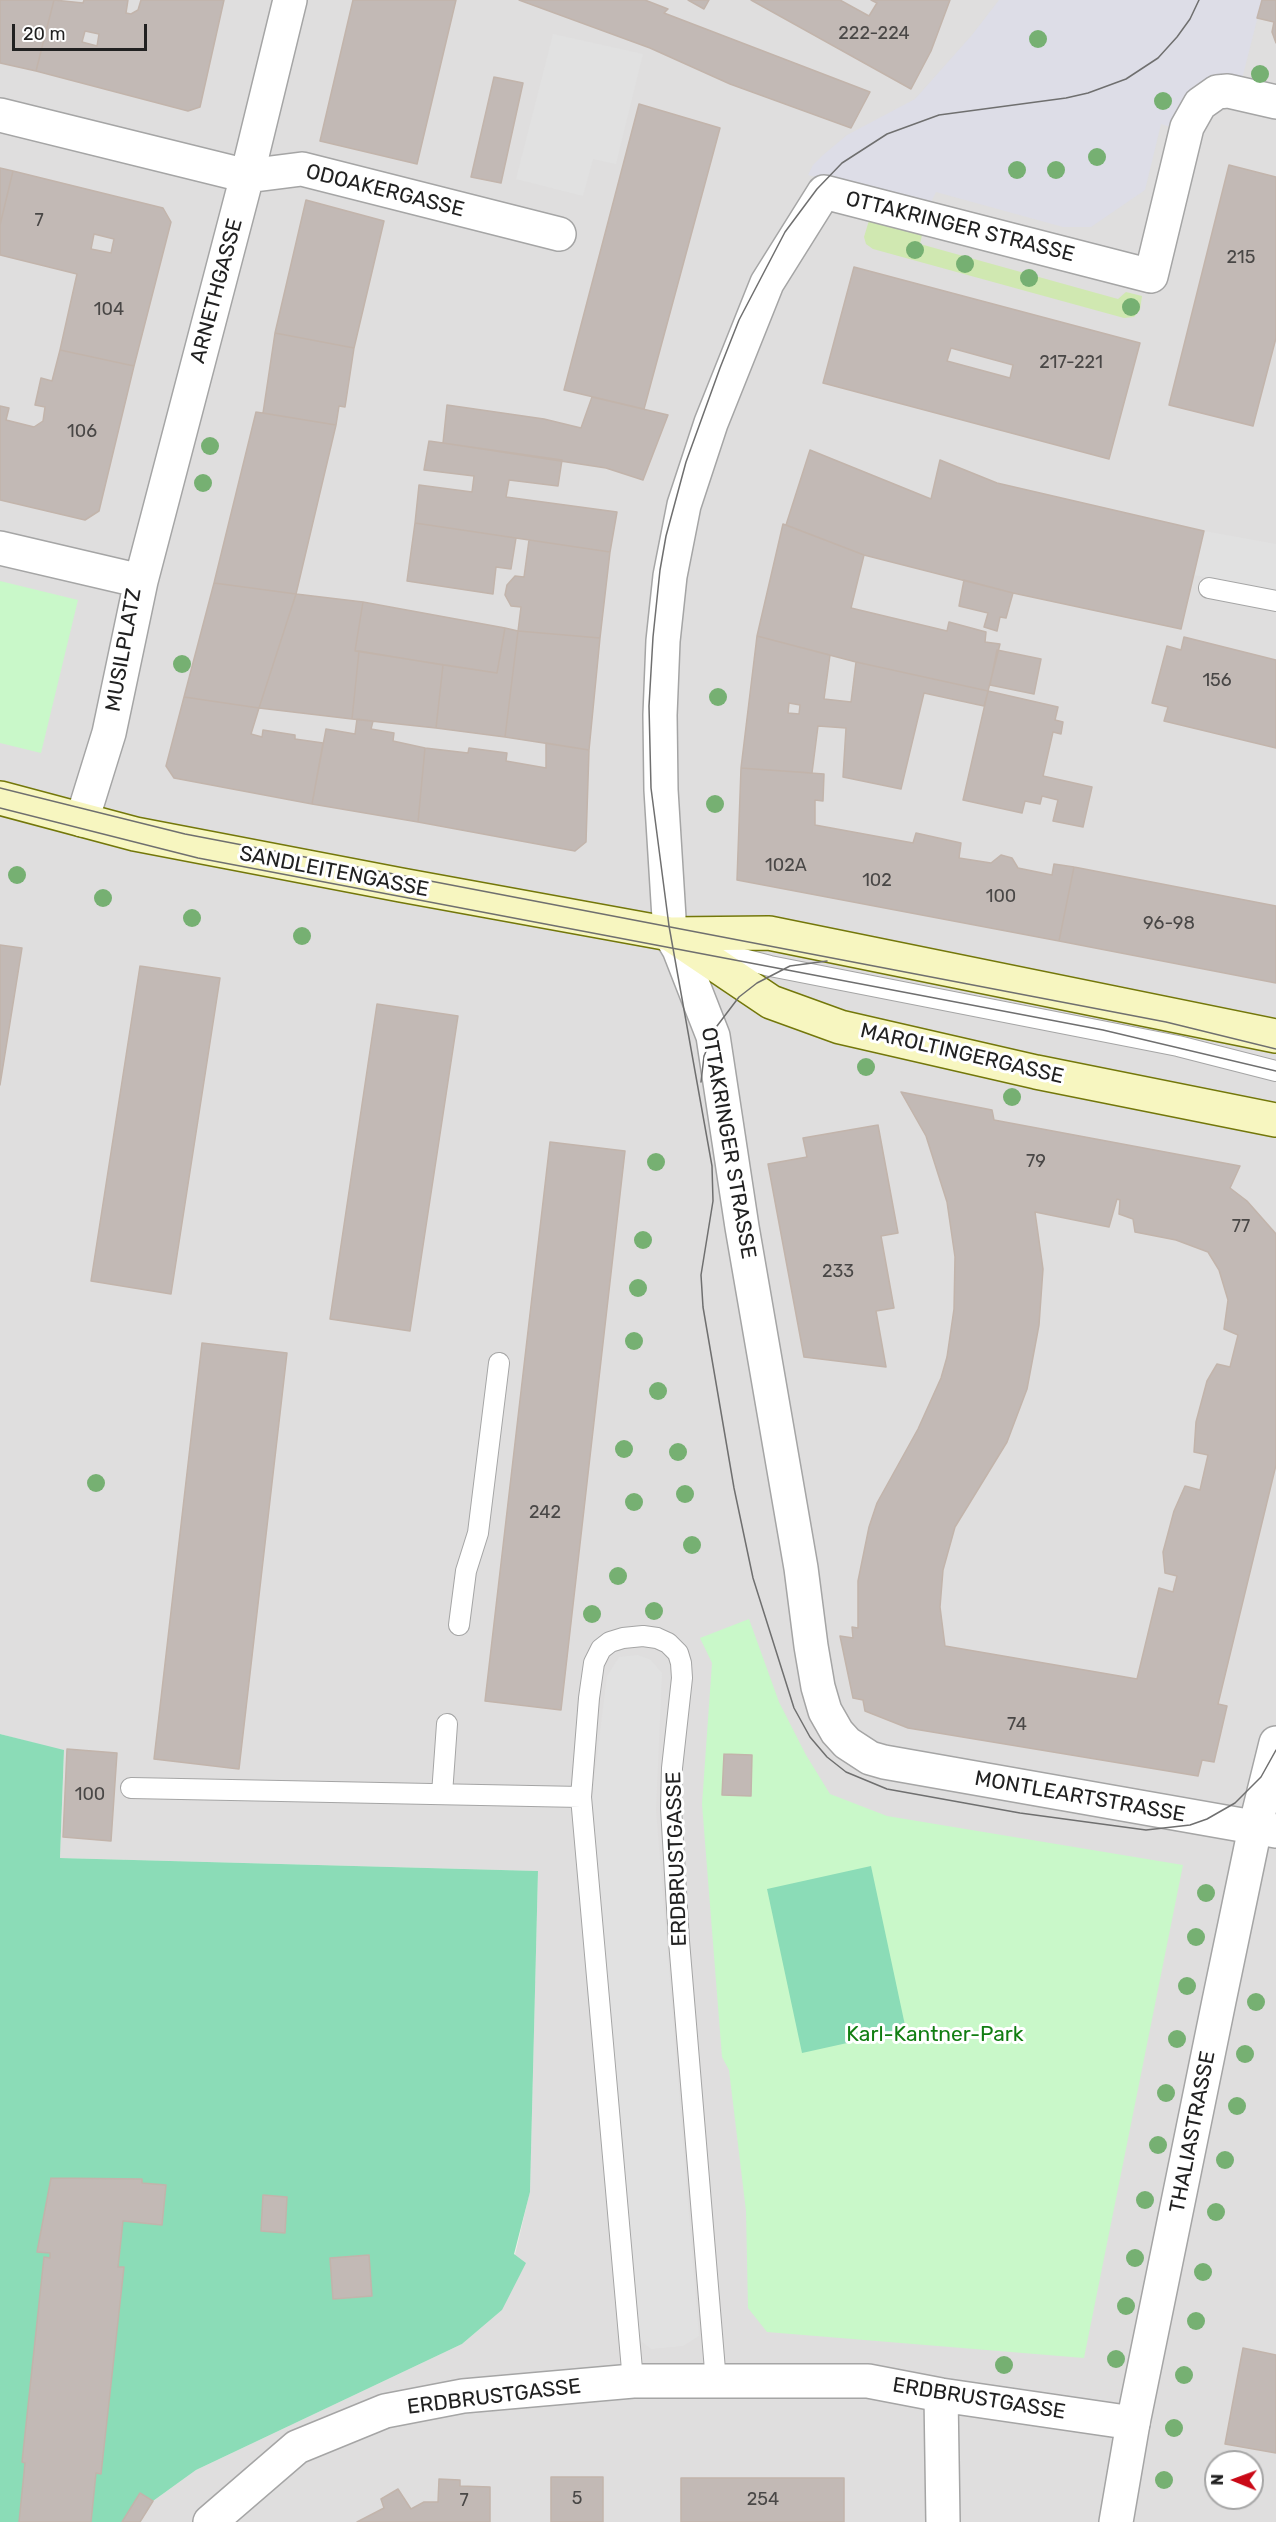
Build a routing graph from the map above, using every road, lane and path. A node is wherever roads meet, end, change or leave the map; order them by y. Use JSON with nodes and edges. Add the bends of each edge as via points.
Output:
{"nodes":[{"id":1,"x":290,"y":0,"type":"edge"},
{"id":2,"x":1276,"y":102,"type":"edge"},
{"id":3,"x":0,"y":115,"type":"edge"},
{"id":4,"x":247,"y":176,"type":"junction"},
{"id":5,"x":560,"y":234,"type":"dead end"},
{"id":6,"x":0,"y":548,"type":"edge"},
{"id":7,"x":141,"y":581,"type":"junction"},
{"id":8,"x":1209,"y":588,"type":"dead end"},
{"id":9,"x":1276,"y":601,"type":"edge"},
{"id":10,"x":0,"y":798,"type":"edge"},
{"id":11,"x":82,"y":820,"type":"junction"},
{"id":12,"x":670,"y":934,"type":"junction"},
{"id":13,"x":1276,"y":1036,"type":"edge"},
{"id":14,"x":1276,"y":1071,"type":"edge"},
{"id":15,"x":1276,"y":1120,"type":"edge"},
{"id":16,"x":499,"y":1363,"type":"dead end"},
{"id":17,"x":459,"y":1625,"type":"dead end"},
{"id":18,"x":447,"y":1724,"type":"dead end"},
{"id":19,"x":1276,"y":1743,"type":"edge"},
{"id":20,"x":884,"y":1762,"type":"joint"},
{"id":21,"x":131,"y":1788,"type":"dead end"},
{"id":22,"x":442,"y":1794,"type":"junction"},
{"id":23,"x":581,"y":1797,"type":"junction"},
{"id":24,"x":1266,"y":1829,"type":"edge"},
{"id":25,"x":633,"y":2381,"type":"junction"},
{"id":26,"x":716,"y":2382,"type":"junction"},
{"id":27,"x":942,"y":2395,"type":"junction"},
{"id":28,"x":1133,"y":2423,"type":"junction"},
{"id":29,"x":210,"y":2522,"type":"edge"},
{"id":30,"x":943,"y":2522,"type":"edge"},
{"id":31,"x":1116,"y":2522,"type":"edge"}],
"edges":[{"from":1,"to":4,"type":"street","name":"ARNETHGASSE"},
{"from":2,"to":12,"type":"street","name":"OTTAKRINGER STRASSE","via":[[1242,93],[1217,92],[1192,115],[1150,276],[824,192],[767,283],[711,423],[684,505],[670,576],[660,715],[660,790]]},
{"from":3,"to":4,"type":"street","name":"ODOAKERGASSE"},
{"from":4,"to":5,"type":"street","name":"ODOAKERGASSE","via":[[303,169]]},
{"from":4,"to":7,"type":"street","name":"ARNETHGASSE"},
{"from":6,"to":7,"type":"street","name":"MUSILPLATZ"},
{"from":7,"to":11,"type":"street","name":"MUSILPLATZ","via":[[109,733]]},
{"from":8,"to":9,"type":"lane"},
{"from":10,"to":11,"type":"main road","name":"SANDLEITENGASSE"},
{"from":11,"to":12,"type":"main road","name":"SANDLEITENGASSE","via":[[147,836]]},
{"from":12,"to":13,"type":"main road","via":[[770,933]]},
{"from":12,"to":14,"type":"lane","via":[[699,947],[770,966],[1103,1030]]},
{"from":12,"to":15,"type":"main road","name":"MAROLTINGERGASSE","via":[[771,1002],[840,1027],[1036,1072]]},
{"from":12,"to":20,"type":"street","name":"OTTAKRINGER STRASSE","via":[[713,1036],[818,1686],[825,1711],[847,1743]]},
{"from":16,"to":17,"type":"lane","via":[[478,1533],[466,1571]]},
{"from":18,"to":22,"type":"lane"},
{"from":19,"to":24,"type":"street","name":"THALIASTRASSE"},
{"from":20,"to":24,"type":"street","name":"MONTLEARTSTRASSE"},
{"from":21,"to":22,"type":"lane"},
{"from":22,"to":23,"type":"lane"},
{"from":23,"to":25,"type":"lane","name":"ERDBRUSTGASSE"},
{"from":23,"to":26,"type":"lane","name":"ERDBRUSTGASSE","via":[[589,1698],[594,1663],[601,1649],[623,1638],[650,1637],[668,1643],[678,1653],[682,1678],[671,1808]]},
{"from":24,"to":28,"type":"street","name":"THALIASTRASSE"},
{"from":25,"to":26,"type":"street","name":"ERDBRUSTGASSE"},
{"from":25,"to":29,"type":"street","name":"ERDBRUSTGASSE","via":[[463,2396],[385,2410],[297,2447]]},
{"from":26,"to":27,"type":"street","name":"ERDBRUSTGASSE","via":[[868,2381]]},
{"from":27,"to":28,"type":"street","name":"ERDBRUSTGASSE"},
{"from":27,"to":30,"type":"street"},
{"from":28,"to":31,"type":"street","name":"THALIASTRASSE"}]}
